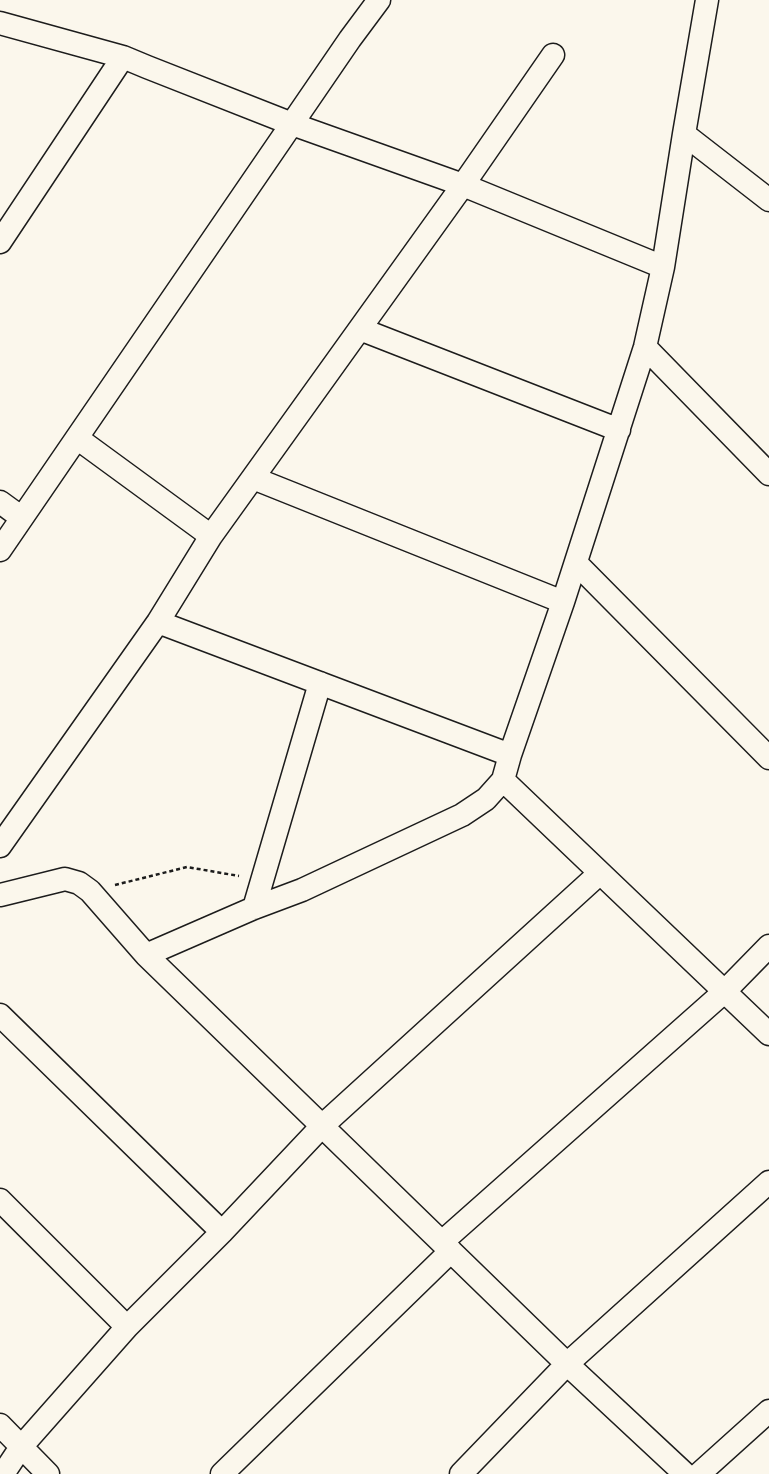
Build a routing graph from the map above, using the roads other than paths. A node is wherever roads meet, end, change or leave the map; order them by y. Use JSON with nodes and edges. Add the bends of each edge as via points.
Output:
{"nodes":[{"id":1,"x":379,"y":0,"type":"edge"},
{"id":2,"x":707,"y":0,"type":"edge"},
{"id":3,"x":0,"y":23,"type":"edge"},
{"id":4,"x":553,"y":55,"type":"dead end"},
{"id":5,"x":123,"y":56,"type":"junction"},
{"id":6,"x":292,"y":124,"type":"junction"},
{"id":7,"x":684,"y":134,"type":"junction"},
{"id":8,"x":463,"y":185,"type":"junction"},
{"id":9,"x":769,"y":200,"type":"edge"},
{"id":10,"x":0,"y":242,"type":"edge"},
{"id":11,"x":663,"y":267,"type":"junction"},
{"id":12,"x":360,"y":329,"type":"junction"},
{"id":13,"x":645,"y":347,"type":"junction"},
{"id":14,"x":619,"y":430,"type":"junction"},
{"id":15,"x":77,"y":438,"type":"junction"},
{"id":16,"x":769,"y":474,"type":"edge"},
{"id":17,"x":253,"y":478,"type":"junction"},
{"id":18,"x":0,"y":502,"type":"edge"},
{"id":19,"x":22,"y":518,"type":"junction"},
{"id":20,"x":211,"y":536,"type":"junction"},
{"id":21,"x":0,"y":550,"type":"edge"},
{"id":22,"x":576,"y":563,"type":"junction"},
{"id":23,"x":563,"y":602,"type":"junction"},
{"id":24,"x":158,"y":622,"type":"junction"},
{"id":25,"x":320,"y":683,"type":"junction"},
{"id":26,"x":510,"y":755,"type":"junction"},
{"id":27,"x":769,"y":758,"type":"edge"},
{"id":28,"x":503,"y":780,"type":"junction"},
{"id":29,"x":0,"y":846,"type":"edge"},
{"id":30,"x":600,"y":873,"type":"junction"},
{"id":31,"x":0,"y":895,"type":"edge"},
{"id":32,"x":254,"y":908,"type":"junction"},
{"id":33,"x":769,"y":946,"type":"edge"},
{"id":34,"x":146,"y":955,"type":"junction"},
{"id":35,"x":724,"y":992,"type":"junction"},
{"id":36,"x":0,"y":1015,"type":"edge"},
{"id":37,"x":769,"y":1034,"type":"edge"},
{"id":38,"x":322,"y":1126,"type":"junction"},
{"id":39,"x":769,"y":1182,"type":"edge"},
{"id":40,"x":0,"y":1200,"type":"edge"},
{"id":41,"x":222,"y":1232,"type":"junction"},
{"id":42,"x":446,"y":1246,"type":"junction"},
{"id":43,"x":127,"y":1327,"type":"junction"},
{"id":44,"x":567,"y":1364,"type":"junction"},
{"id":45,"x":769,"y":1411,"type":"edge"},
{"id":46,"x":0,"y":1425,"type":"edge"},
{"id":47,"x":21,"y":1446,"type":"junction"},
{"id":48,"x":467,"y":1472,"type":"edge"},
{"id":49,"x":3,"y":1474,"type":"edge"},
{"id":50,"x":48,"y":1474,"type":"edge"},
{"id":51,"x":222,"y":1474,"type":"edge"},
{"id":52,"x":685,"y":1474,"type":"edge"},
{"id":53,"x":699,"y":1474,"type":"edge"}],
"edges":[{"from":1,"to":6,"type":"street"},
{"from":2,"to":7,"type":"street"},
{"from":3,"to":5,"type":"street"},
{"from":4,"to":8,"type":"street"},
{"from":5,"to":6,"type":"street"},
{"from":5,"to":10,"type":"street"},
{"from":6,"to":8,"type":"street"},
{"from":6,"to":15,"type":"street"},
{"from":7,"to":9,"type":"street"},
{"from":7,"to":11,"type":"street"},
{"from":8,"to":11,"type":"street"},
{"from":8,"to":12,"type":"street"},
{"from":11,"to":13,"type":"street"},
{"from":12,"to":14,"type":"street"},
{"from":12,"to":17,"type":"street"},
{"from":13,"to":14,"type":"street"},
{"from":13,"to":16,"type":"street"},
{"from":14,"to":22,"type":"street"},
{"from":15,"to":19,"type":"street"},
{"from":15,"to":20,"type":"street"},
{"from":17,"to":20,"type":"street"},
{"from":17,"to":23,"type":"street"},
{"from":18,"to":19,"type":"street"},
{"from":19,"to":21,"type":"street"},
{"from":20,"to":24,"type":"street"},
{"from":22,"to":23,"type":"street"},
{"from":22,"to":27,"type":"street"},
{"from":23,"to":26,"type":"street"},
{"from":24,"to":25,"type":"street"},
{"from":24,"to":29,"type":"street"},
{"from":25,"to":26,"type":"street"},
{"from":25,"to":32,"type":"street"},
{"from":26,"to":28,"type":"street"},
{"from":28,"to":30,"type":"street"},
{"from":28,"to":32,"type":"street","via":[[486,799],[462,815],[302,890]]},
{"from":30,"to":35,"type":"street"},
{"from":30,"to":38,"type":"street"},
{"from":31,"to":34,"type":"street","via":[[64,879],[79,883],[90,891]]},
{"from":32,"to":34,"type":"street"},
{"from":33,"to":35,"type":"street"},
{"from":34,"to":38,"type":"street"},
{"from":35,"to":37,"type":"street"},
{"from":35,"to":42,"type":"street"},
{"from":36,"to":41,"type":"street"},
{"from":38,"to":41,"type":"street"},
{"from":38,"to":42,"type":"street"},
{"from":39,"to":44,"type":"street"},
{"from":40,"to":43,"type":"street"},
{"from":41,"to":43,"type":"street"},
{"from":42,"to":44,"type":"street"},
{"from":42,"to":51,"type":"street"},
{"from":43,"to":47,"type":"street"},
{"from":44,"to":48,"type":"street"},
{"from":44,"to":52,"type":"street"},
{"from":45,"to":53,"type":"street"},
{"from":46,"to":47,"type":"street"},
{"from":47,"to":49,"type":"street"},
{"from":47,"to":50,"type":"street"}]}
